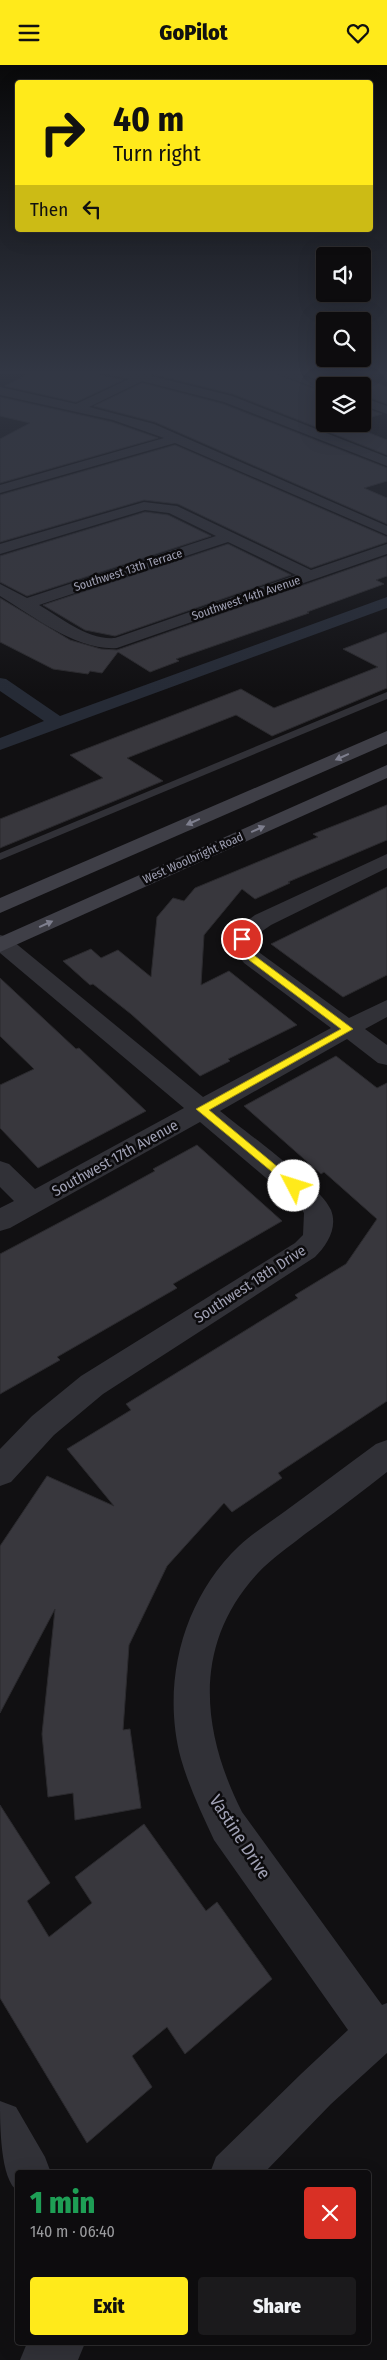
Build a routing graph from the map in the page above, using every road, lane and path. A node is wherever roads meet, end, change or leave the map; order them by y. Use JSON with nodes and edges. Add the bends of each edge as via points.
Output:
{"nodes":[{"id":1,"x":42,"y":477,"type":"edge"},
{"id":2,"x":263,"y":477,"type":"edge"},
{"id":3,"x":0,"y":489,"type":"edge"},
{"id":4,"x":387,"y":531,"type":"edge"},
{"id":5,"x":230,"y":537,"type":"junction"},
{"id":6,"x":0,"y":549,"type":"edge"},
{"id":7,"x":387,"y":549,"type":"edge"},
{"id":8,"x":310,"y":576,"type":"junction"},
{"id":9,"x":0,"y":589,"type":"edge"},
{"id":10,"x":26,"y":604,"type":"junction"},
{"id":11,"x":387,"y":695,"type":"edge"},
{"id":12,"x":387,"y":737,"type":"edge"},
{"id":13,"x":387,"y":771,"type":"edge"},
{"id":14,"x":0,"y":857,"type":"edge"},
{"id":15,"x":387,"y":859,"type":"edge"},
{"id":16,"x":0,"y":906,"type":"edge"},
{"id":17,"x":1,"y":944,"type":"edge"},
{"id":18,"x":387,"y":1007,"type":"edge"},
{"id":19,"x":348,"y":1029,"type":"junction"},
{"id":20,"x":387,"y":1057,"type":"edge"},
{"id":21,"x":202,"y":1109,"type":"junction"},
{"id":22,"x":0,"y":1171,"type":"edge"},
{"id":23,"x":33,"y":1203,"type":"junction"},
{"id":24,"x":0,"y":1221,"type":"edge"},
{"id":25,"x":387,"y":1454,"type":"edge"},
{"id":26,"x":0,"y":1472,"type":"edge"},
{"id":27,"x":382,"y":2029,"type":"edge"},
{"id":28,"x":0,"y":2123,"type":"edge"},
{"id":29,"x":27,"y":2170,"type":"edge"},
{"id":30,"x":235,"y":2170,"type":"edge"},
{"id":31,"x":59,"y":2345,"type":"edge"},
{"id":32,"x":44,"y":2360,"type":"edge"}],
"edges":[{"from":1,"to":3,"type":"street"},
{"from":2,"to":4,"type":"street"},
{"from":5,"to":6,"type":"street","via":[[164,507],[144,506]]},
{"from":5,"to":8,"type":"street"},
{"from":5,"to":10,"type":"street","name":"Southwest 13th Terrace"},
{"from":7,"to":8,"type":"street","name":"Southwest 14th Avenue"},
{"from":8,"to":10,"type":"street","name":"Southwest 14th Avenue","via":[[117,643],[85,639]]},
{"from":9,"to":10,"type":"street"},
{"from":11,"to":14,"type":"lane"},
{"from":12,"to":16,"type":"main road","one_way":true},
{"from":17,"to":13,"type":"main road","name":"West Woolbright Road","one_way":true},
{"from":15,"to":19,"type":"street","via":[[263,920],[248,929],[242,939],[244,949],[252,958]]},
{"from":17,"to":21,"type":"street","name":"Southwest 18th Drive"},
{"from":18,"to":19,"type":"street","name":"Southwest 17th Avenue"},
{"from":19,"to":20,"type":"street"},
{"from":19,"to":21,"type":"street","name":"Southwest 17th Avenue"},
{"from":21,"to":23,"type":"street","name":"Southwest 17th Avenue"},
{"from":21,"to":26,"type":"street","name":"Southwest 18th Drive","via":[[309,1199],[318,1211],[317,1238],[305,1250],[92,1385],[54,1415]]},
{"from":22,"to":23,"type":"street"},
{"from":23,"to":24,"type":"street","name":"Southwest 17th Avenue"},
{"from":25,"to":27,"type":"street","name":"Vastine Drive","via":[[264,1546],[231,1579],[206,1621],[193,1668],[190,1694],[195,1747],[213,1800],[228,1826]]},
{"from":27,"to":30,"type":"street"},
{"from":28,"to":29,"type":"street"},
{"from":31,"to":32,"type":"street"}]}
